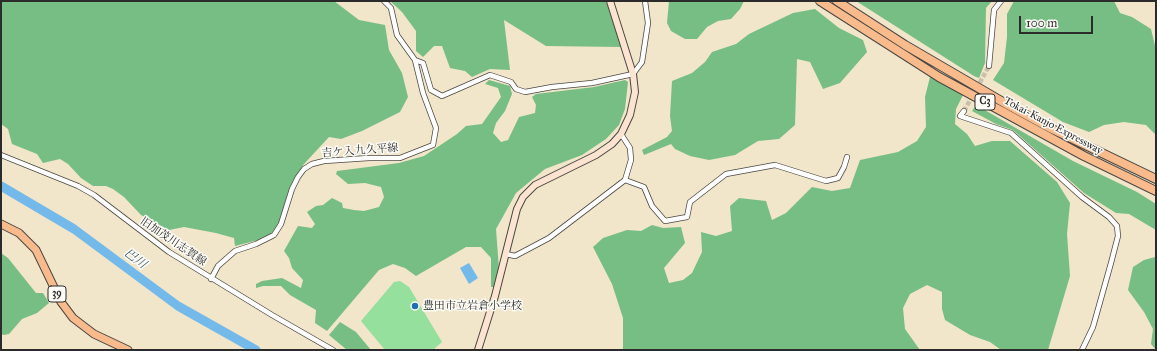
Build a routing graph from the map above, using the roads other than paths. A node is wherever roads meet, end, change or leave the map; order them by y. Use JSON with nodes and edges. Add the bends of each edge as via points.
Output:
{"nodes":[{"id":1,"x":384,"y":1,"type":"edge"},
{"id":2,"x":610,"y":1,"type":"edge"},
{"id":3,"x":645,"y":1,"type":"edge"},
{"id":4,"x":820,"y":1,"type":"edge"},
{"id":5,"x":838,"y":1,"type":"edge"},
{"id":6,"x":1001,"y":1,"type":"edge"},
{"id":7,"x":415,"y":60,"type":"junction"},
{"id":8,"x":989,"y":66,"type":"tunnel mouth"},
{"id":9,"x":633,"y":74,"type":"junction"},
{"id":10,"x":964,"y":112,"type":"dead end"},
{"id":11,"x":621,"y":134,"type":"junction"},
{"id":12,"x":1,"y":155,"type":"edge"},
{"id":13,"x":847,"y":157,"type":"dead end"},
{"id":14,"x":1156,"y":179,"type":"edge"},
{"id":15,"x":625,"y":180,"type":"junction"},
{"id":16,"x":1156,"y":191,"type":"edge"},
{"id":17,"x":1,"y":224,"type":"edge"},
{"id":18,"x":506,"y":254,"type":"junction"},
{"id":19,"x":211,"y":279,"type":"junction"},
{"id":20,"x":128,"y":350,"type":"edge"},
{"id":21,"x":333,"y":350,"type":"edge"},
{"id":22,"x":478,"y":350,"type":"edge"},
{"id":23,"x":1082,"y":350,"type":"edge"}],
"edges":[{"from":1,"to":7,"type":"street","via":[[391,8],[397,35]]},
{"from":2,"to":9,"type":"main road"},
{"from":3,"to":9,"type":"street","via":[[648,23],[642,62]]},
{"from":4,"to":16,"type":"highway","name":"Tokai-Kanjo Expressway","number":"C3","via":[[939,76],[1072,149]]},
{"from":5,"to":14,"type":"highway","name":"Tokai-Kanjo Expressway","number":"C3","via":[[905,45],[1008,106]]},
{"from":6,"to":8,"type":"street","via":[[994,10]]},
{"from":7,"to":9,"type":"street","via":[[423,63],[431,90],[442,96],[490,75],[511,82],[516,89],[525,92],[592,83]]},
{"from":7,"to":19,"type":"street","name":"吉ケ入九久平線","via":[[423,93],[436,128],[433,145],[400,158],[324,161],[308,166],[292,189],[281,224],[274,235],[235,251],[218,266]]},
{"from":9,"to":11,"type":"main road","via":[[633,103]]},
{"from":10,"to":23,"type":"street","via":[[960,116],[1011,133],[1117,226],[1118,236],[1101,299],[1093,327]]},
{"from":11,"to":15,"type":"street","via":[[630,148],[631,160]]},
{"from":11,"to":18,"type":"main road","via":[[596,155],[535,185],[527,192],[517,209]]},
{"from":12,"to":19,"type":"street","name":"旧加茂川志賀線","via":[[94,195],[155,242]]},
{"from":13,"to":15,"type":"street","via":[[838,178],[826,181],[775,165],[726,174],[690,202],[687,217],[665,221],[652,206],[644,187]]},
{"from":15,"to":18,"type":"street","via":[[549,238],[515,256]]},
{"from":17,"to":20,"type":"main road","number":"39","via":[[19,233],[36,250],[61,302],[73,318],[94,334]]},
{"from":18,"to":22,"type":"main road"},
{"from":19,"to":21,"type":"street","name":"旧加茂川志賀線"}]}
